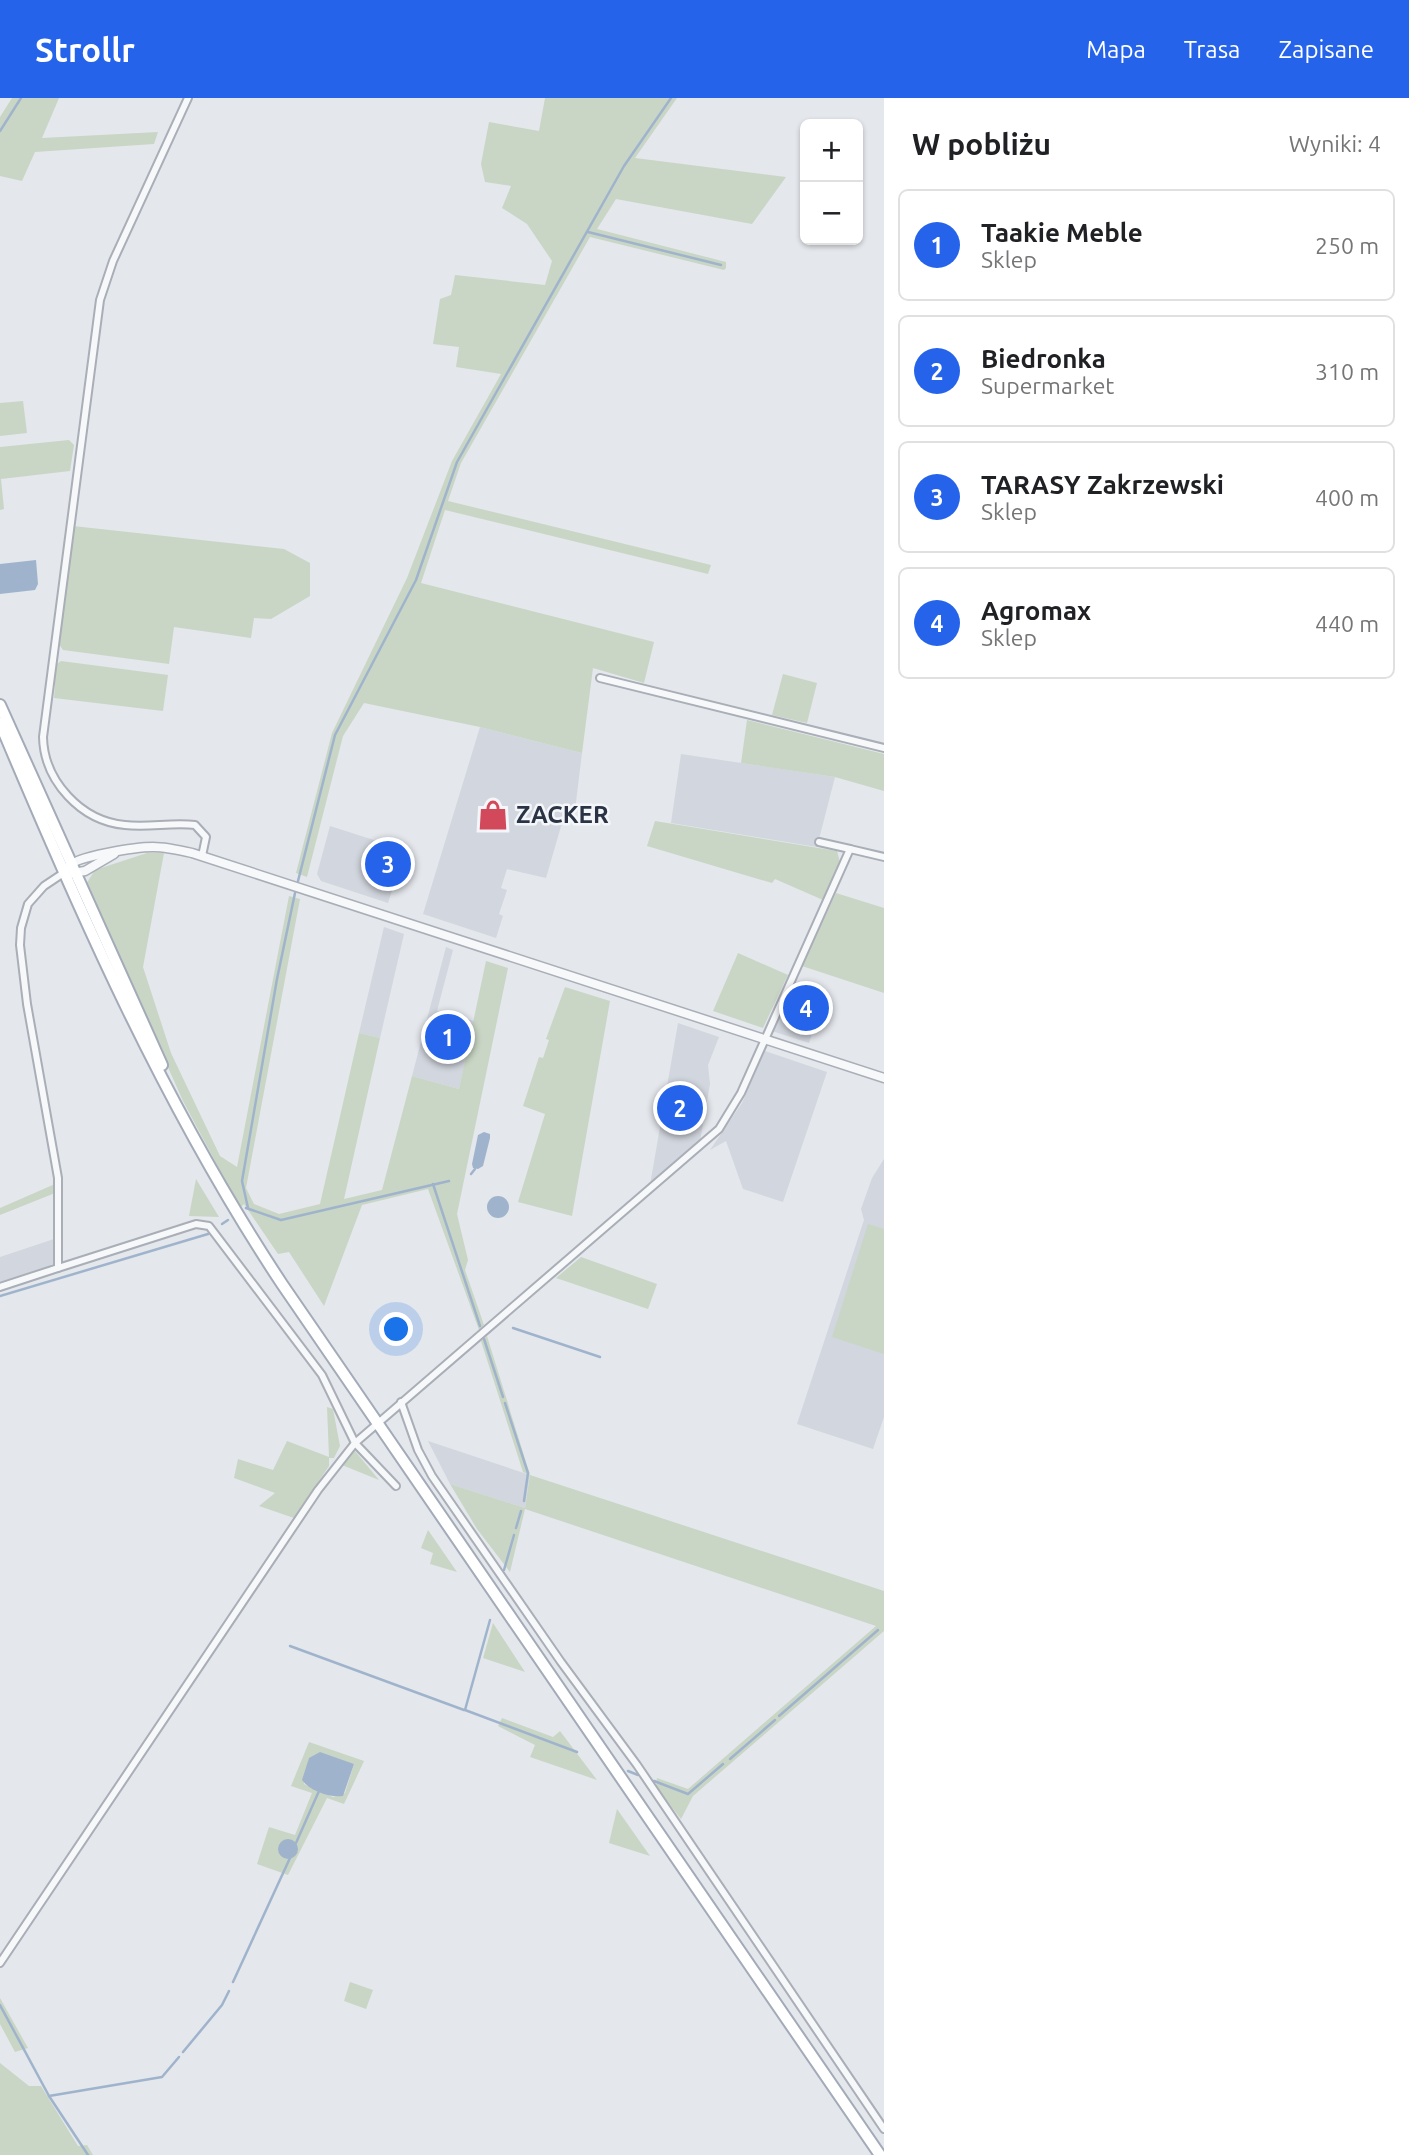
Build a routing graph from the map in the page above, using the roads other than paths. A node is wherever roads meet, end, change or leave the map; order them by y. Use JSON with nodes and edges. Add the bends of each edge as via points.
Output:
{"nodes":[{"id":1,"x":188,"y":98,"type":"edge"},
{"id":2,"x":600,"y":678,"type":"dead end"},
{"id":3,"x":0,"y":705,"type":"edge"},
{"id":4,"x":0,"y":723,"type":"edge"},
{"id":5,"x":884,"y":748,"type":"edge"},
{"id":6,"x":818,"y":842,"type":"dead end"},
{"id":7,"x":850,"y":849,"type":"junction"},
{"id":8,"x":114,"y":854,"type":"junction"},
{"id":9,"x":202,"y":856,"type":"junction"},
{"id":10,"x":884,"y":857,"type":"edge"},
{"id":11,"x":71,"y":869,"type":"junction"},
{"id":12,"x":764,"y":1039,"type":"junction"},
{"id":13,"x":884,"y":1079,"type":"edge"},
{"id":14,"x":58,"y":1268,"type":"junction"},
{"id":15,"x":0,"y":1287,"type":"edge"},
{"id":16,"x":401,"y":1402,"type":"junction"},
{"id":17,"x":377,"y":1422,"type":"junction"},
{"id":18,"x":355,"y":1443,"type":"junction"},
{"id":19,"x":396,"y":1486,"type":"dead end"},
{"id":20,"x":0,"y":1963,"type":"edge"},
{"id":21,"x":884,"y":2129,"type":"edge"},
{"id":22,"x":880,"y":2155,"type":"edge"}],
"edges":[{"from":1,"to":9,"type":"street","via":[[113,261],[100,300],[43,737],[50,769],[76,806],[121,825],[195,825],[206,836]]},
{"from":2,"to":5,"type":"street"},
{"from":3,"to":11,"type":"main road"},
{"from":4,"to":11,"type":"main road"},
{"from":6,"to":7,"type":"street"},
{"from":7,"to":10,"type":"street"},
{"from":7,"to":12,"type":"street"},
{"from":8,"to":9,"type":"street","via":[[153,847]]},
{"from":8,"to":11,"type":"street"},
{"from":8,"to":11,"type":"street","via":[[90,856]]},
{"from":9,"to":12,"type":"street"},
{"from":11,"to":14,"type":"street","via":[[44,886],[28,905],[20,945],[58,1178]]},
{"from":11,"to":17,"type":"main road","via":[[129,1012],[174,1101],[248,1233]]},
{"from":12,"to":13,"type":"street"},
{"from":12,"to":16,"type":"street","via":[[731,1113],[712,1136]]},
{"from":14,"to":15,"type":"street"},
{"from":14,"to":18,"type":"street","via":[[196,1224],[209,1226],[322,1375]]},
{"from":16,"to":17,"type":"street"},
{"from":16,"to":21,"type":"street","via":[[432,1476],[637,1765]]},
{"from":17,"to":18,"type":"street"},
{"from":17,"to":22,"type":"main road"},
{"from":18,"to":19,"type":"street"},
{"from":18,"to":20,"type":"street","via":[[318,1490]]}]}
